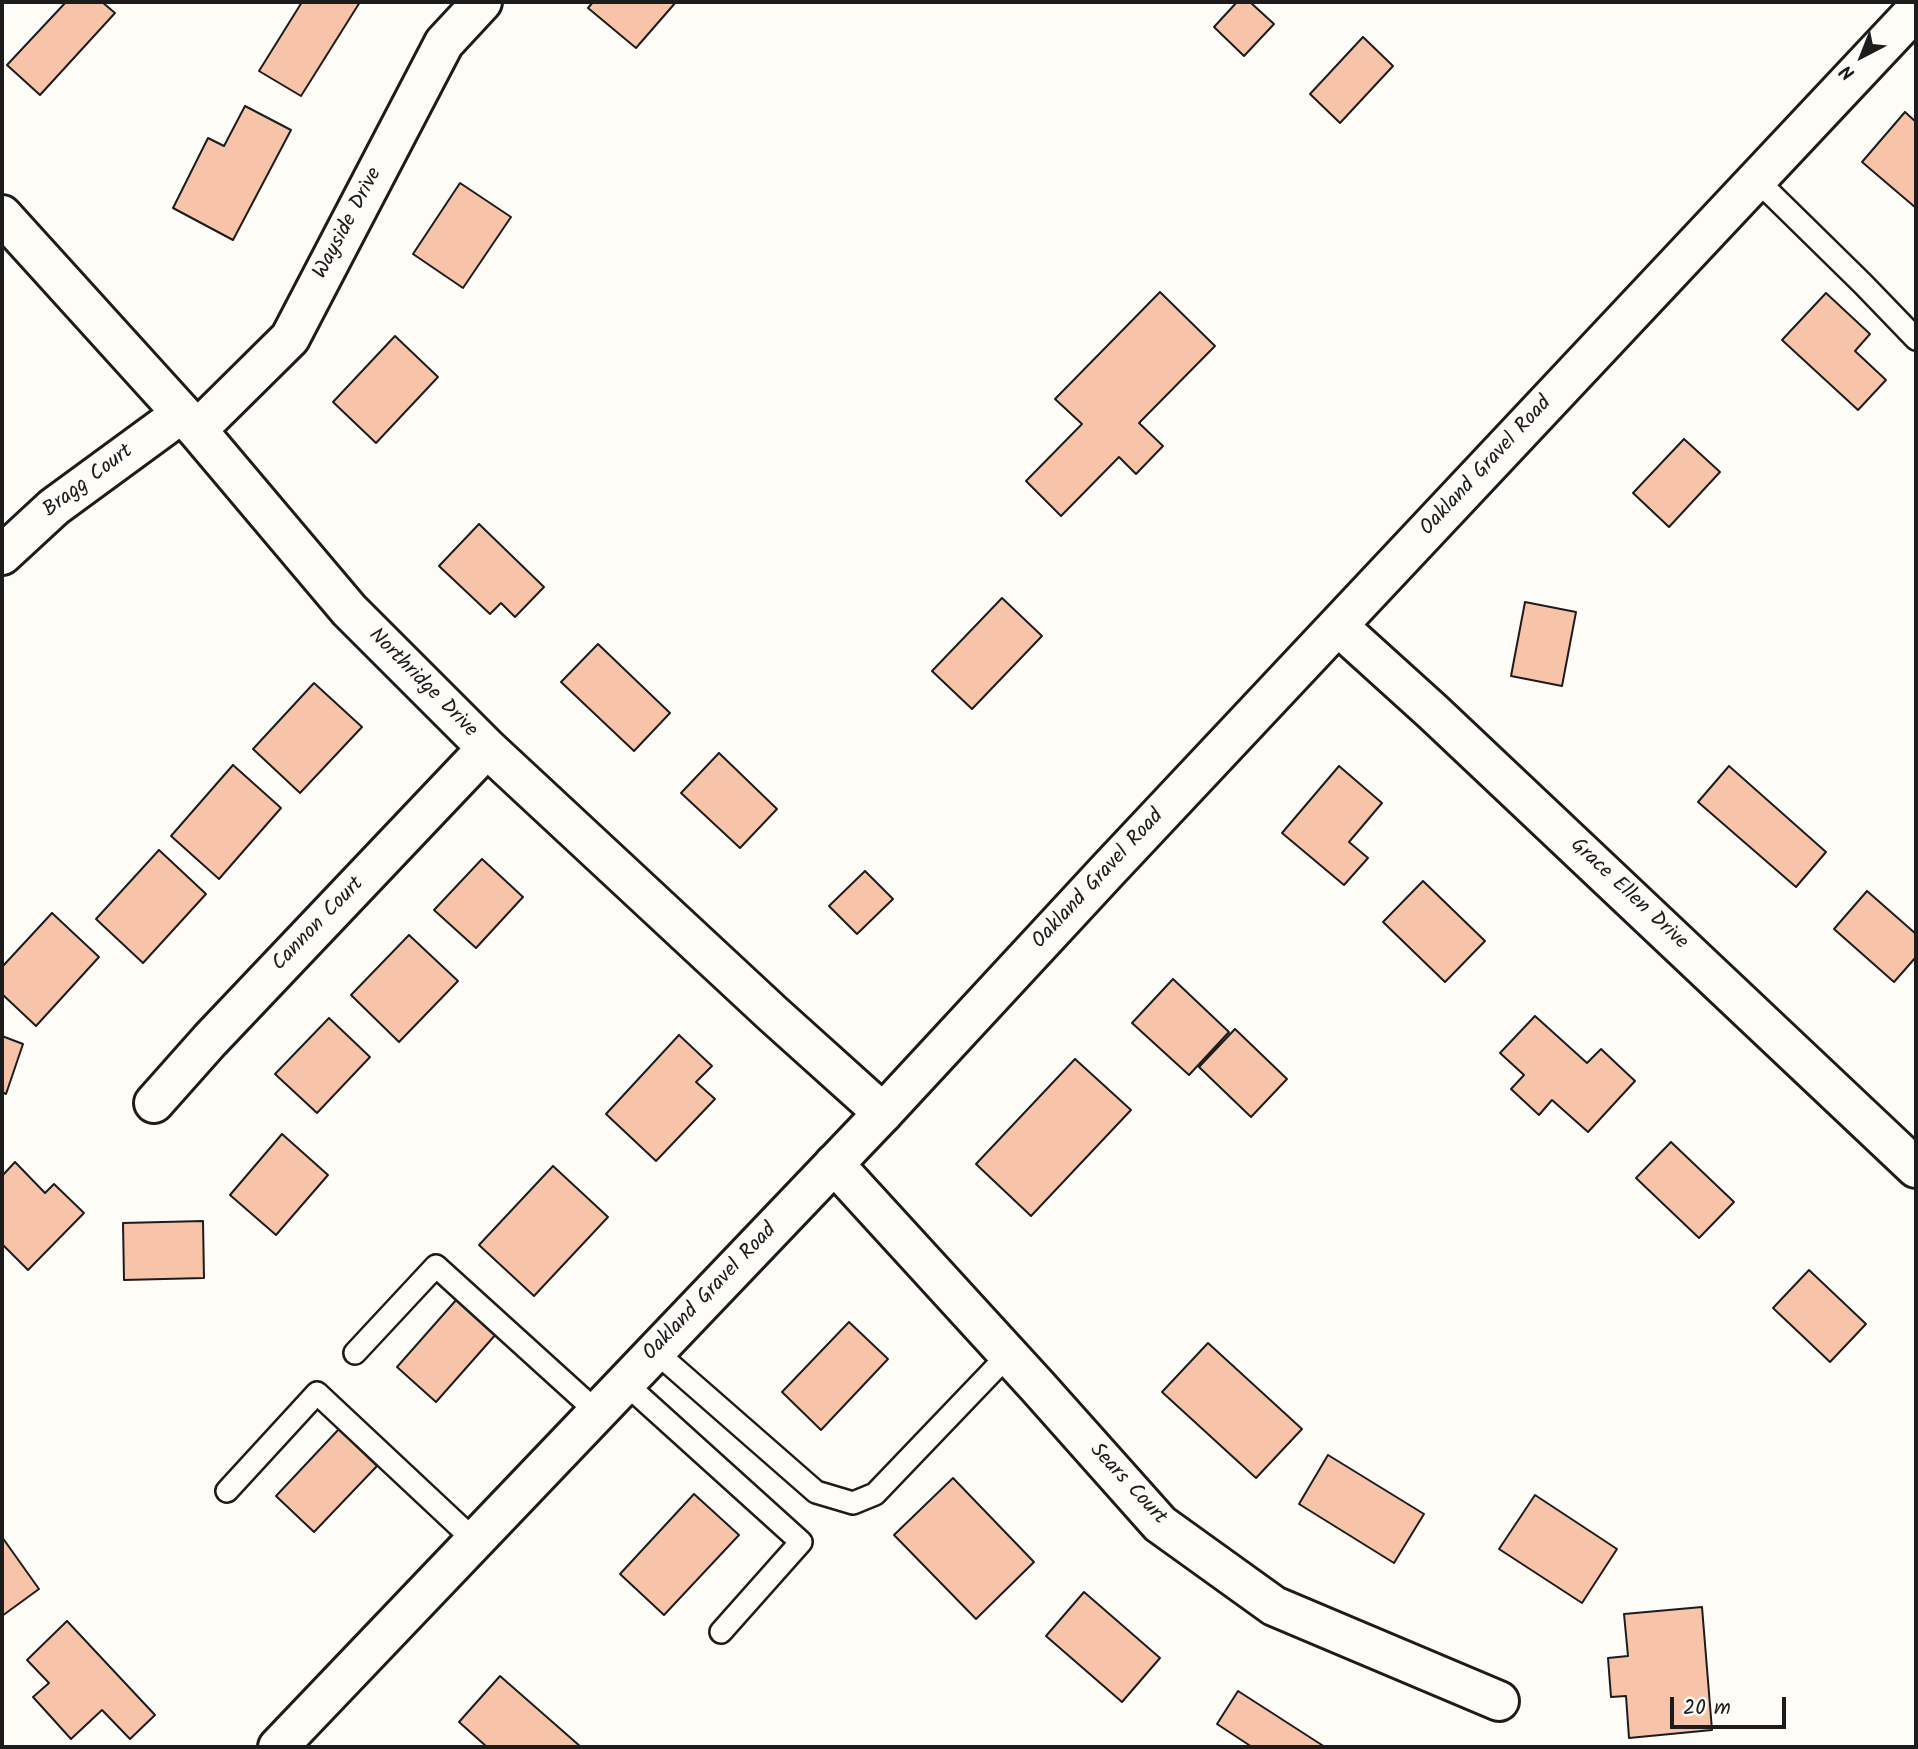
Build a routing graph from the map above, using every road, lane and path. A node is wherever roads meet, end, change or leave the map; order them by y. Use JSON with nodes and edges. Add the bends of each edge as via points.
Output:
{"nodes":[{"id":1,"x":482,"y":2,"type":"edge"},
{"id":2,"x":1916,"y":10,"type":"edge"},
{"id":3,"x":1757,"y":180,"type":"junction"},
{"id":4,"x":2,"y":215,"type":"edge"},
{"id":5,"x":1916,"y":339,"type":"edge"},
{"id":6,"x":189,"y":422,"type":"junction"},
{"id":7,"x":2,"y":555,"type":"edge"},
{"id":8,"x":1338,"y":625,"type":"junction"},
{"id":9,"x":486,"y":748,"type":"junction"},
{"id":10,"x":154,"y":1103,"type":"dead end"},
{"id":11,"x":883,"y":1113,"type":"junction"},
{"id":12,"x":834,"y":1164,"type":"junction"},
{"id":13,"x":1916,"y":1168,"type":"edge"},
{"id":14,"x":656,"y":1352,"type":"junction"},
{"id":15,"x":355,"y":1353,"type":"dead end"},
{"id":16,"x":1009,"y":1354,"type":"junction"},
{"id":17,"x":625,"y":1382,"type":"junction"},
{"id":18,"x":597,"y":1412,"type":"junction"},
{"id":19,"x":227,"y":1490,"type":"dead end"},
{"id":20,"x":475,"y":1541,"type":"junction"},
{"id":21,"x":721,"y":1632,"type":"dead end"},
{"id":22,"x":1499,"y":1700,"type":"dead end"},
{"id":23,"x":278,"y":1747,"type":"edge"}],
"edges":[{"from":1,"to":6,"type":"street","name":"Wayside Drive","via":[[444,43],[290,338]]},
{"from":2,"to":3,"type":"street","name":"Oakland Gravel Road"},
{"from":3,"to":5,"type":"lane"},
{"from":3,"to":8,"type":"street","name":"Oakland Gravel Road"},
{"from":4,"to":6,"type":"street","name":"Northridge Drive"},
{"from":6,"to":7,"type":"street","name":"Bragg Court","via":[[54,507]]},
{"from":6,"to":9,"type":"street","name":"Northridge Drive","via":[[349,610]]},
{"from":8,"to":11,"type":"street","name":"Oakland Gravel Road"},
{"from":8,"to":13,"type":"street","name":"Grace Ellen Drive"},
{"from":9,"to":10,"type":"street","name":"Cannon Court"},
{"from":9,"to":11,"type":"street","name":"Northridge Drive"},
{"from":11,"to":12,"type":"street","name":"Oakland Gravel Road"},
{"from":12,"to":14,"type":"street","name":"Oakland Gravel Road"},
{"from":12,"to":16,"type":"street","name":"Sears Court"},
{"from":14,"to":16,"type":"lane","via":[[817,1492],[853,1503],[875,1494]]},
{"from":14,"to":17,"type":"street","name":"Oakland Gravel Road"},
{"from":15,"to":18,"type":"lane","via":[[436,1266]]},
{"from":16,"to":22,"type":"street","name":"Sears Court","via":[[1160,1524],[1274,1606]]},
{"from":17,"to":18,"type":"street","name":"Oakland Gravel Road"},
{"from":17,"to":21,"type":"lane","via":[[801,1542]]},
{"from":18,"to":20,"type":"street","name":"Oakland Gravel Road"},
{"from":19,"to":20,"type":"lane","via":[[317,1393]]},
{"from":20,"to":23,"type":"street","name":"Oakland Gravel Road"}]}
